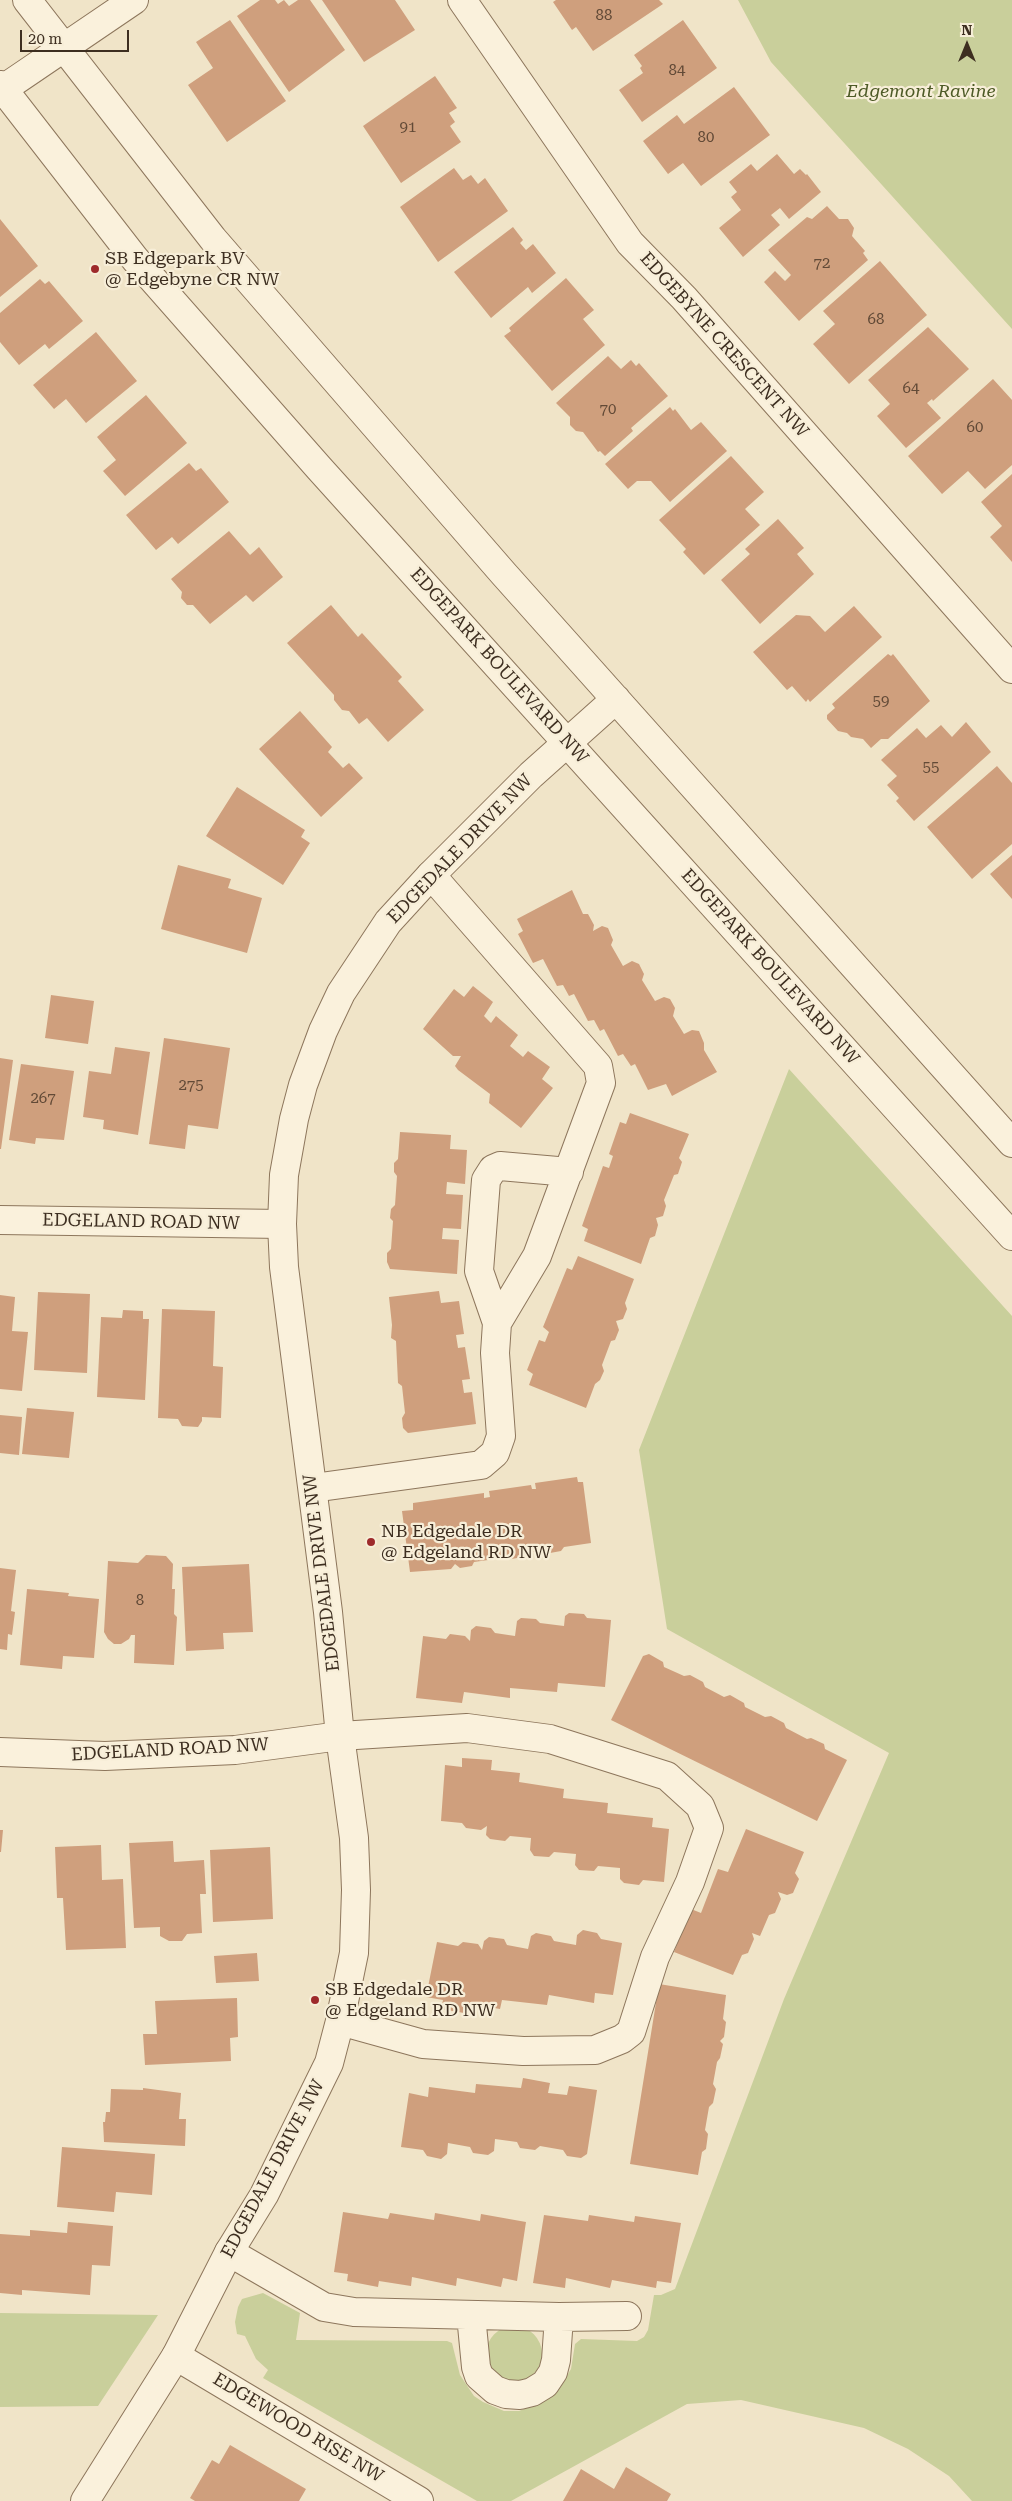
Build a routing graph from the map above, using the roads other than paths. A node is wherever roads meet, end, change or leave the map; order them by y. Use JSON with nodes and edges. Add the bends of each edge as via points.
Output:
{"nodes":[{"id":1,"x":27,"y":0,"type":"edge"},
{"id":2,"x":134,"y":0,"type":"edge"},
{"id":3,"x":462,"y":0,"type":"edge"},
{"id":4,"x":64,"y":48,"type":"junction"},
{"id":5,"x":2,"y":87,"type":"edge"},
{"id":6,"x":1012,"y":669,"type":"edge"},
{"id":7,"x":616,"y":699,"type":"junction"},
{"id":8,"x":568,"y":743,"type":"junction"},
{"id":9,"x":431,"y":875,"type":"junction"},
{"id":10,"x":1012,"y":1144,"type":"edge"},
{"id":11,"x":569,"y":1172,"type":"junction"},
{"id":12,"x":0,"y":1220,"type":"edge"},
{"id":13,"x":282,"y":1224,"type":"junction"},
{"id":14,"x":1012,"y":1236,"type":"edge"},
{"id":15,"x":497,"y":1323,"type":"junction"},
{"id":16,"x":313,"y":1488,"type":"junction"},
{"id":17,"x":340,"y":1736,"type":"junction"},
{"id":18,"x":0,"y":1752,"type":"edge"},
{"id":19,"x":340,"y":2021,"type":"junction"},
{"id":20,"x":229,"y":2252,"type":"junction"},
{"id":21,"x":471,"y":2315,"type":"junction"},
{"id":22,"x":626,"y":2316,"type":"dead end"},
{"id":23,"x":559,"y":2317,"type":"junction"},
{"id":24,"x":176,"y":2356,"type":"junction"},
{"id":25,"x":85,"y":2501,"type":"edge"},
{"id":26,"x":420,"y":2501,"type":"edge"}],
"edges":[{"from":1,"to":4,"type":"street"},
{"from":2,"to":4,"type":"street"},
{"from":3,"to":6,"type":"street","name":"EDGEBYNE CRESCENT NW","via":[[630,243],[684,298]]},
{"from":4,"to":5,"type":"street"},
{"from":4,"to":7,"type":"street","via":[[213,239]]},
{"from":5,"to":8,"type":"street","name":"EDGEPARK BOULEVARD NW","via":[[135,259]]},
{"from":7,"to":8,"type":"street","name":"EDGEDALE DRIVE NW"},
{"from":7,"to":10,"type":"street"},
{"from":8,"to":9,"type":"street","name":"EDGEDALE DRIVE NW","via":[[531,775]]},
{"from":8,"to":14,"type":"street","name":"EDGEPARK BOULEVARD NW"},
{"from":9,"to":11,"type":"street","via":[[600,1070],[601,1083]]},
{"from":9,"to":13,"type":"street","name":"EDGEDALE DRIVE NW","via":[[388,922],[341,993],[323,1031],[302,1085],[294,1118],[284,1175]]},
{"from":11,"to":15,"type":"street","via":[[538,1256]]},
{"from":11,"to":15,"type":"street","via":[[500,1166],[493,1169],[486,1180],[479,1272]]},
{"from":12,"to":13,"type":"street","name":"EDGELAND ROAD NW"},
{"from":13,"to":16,"type":"street","name":"EDGEDALE DRIVE NW","via":[[284,1267]]},
{"from":15,"to":16,"type":"street","via":[[496,1381],[502,1436],[489,1459],[481,1465]]},
{"from":16,"to":17,"type":"street","name":"EDGEDALE DRIVE NW"},
{"from":17,"to":18,"type":"street","name":"EDGELAND ROAD NW","via":[[235,1750],[106,1756]]},
{"from":17,"to":19,"type":"street","name":"EDGEDALE DRIVE NW","via":[[354,1838],[356,1890],[354,1953]]},
{"from":17,"to":19,"type":"street","name":"EDGELAND ROAD NW","via":[[467,1728],[550,1739],[667,1776],[700,1806],[709,1828],[690,1882],[654,1957],[632,2032],[622,2039],[595,2050],[523,2051],[423,2044]]},
{"from":19,"to":20,"type":"street","name":"EDGEDALE DRIVE NW","via":[[329,2063],[264,2195]]},
{"from":20,"to":21,"type":"street","via":[[324,2307],[354,2312]]},
{"from":20,"to":24,"type":"street","name":"EDGEDALE DRIVE NW"},
{"from":21,"to":23,"type":"street"},
{"from":21,"to":23,"type":"street","via":[[476,2367],[480,2376],[495,2390],[520,2395],[532,2392],[550,2378],[556,2360]]},
{"from":22,"to":23,"type":"street"},
{"from":24,"to":25,"type":"street","name":"EDGEDALE DRIVE NW"},
{"from":24,"to":26,"type":"street","name":"EDGEWOOD RISE NW"}]}
